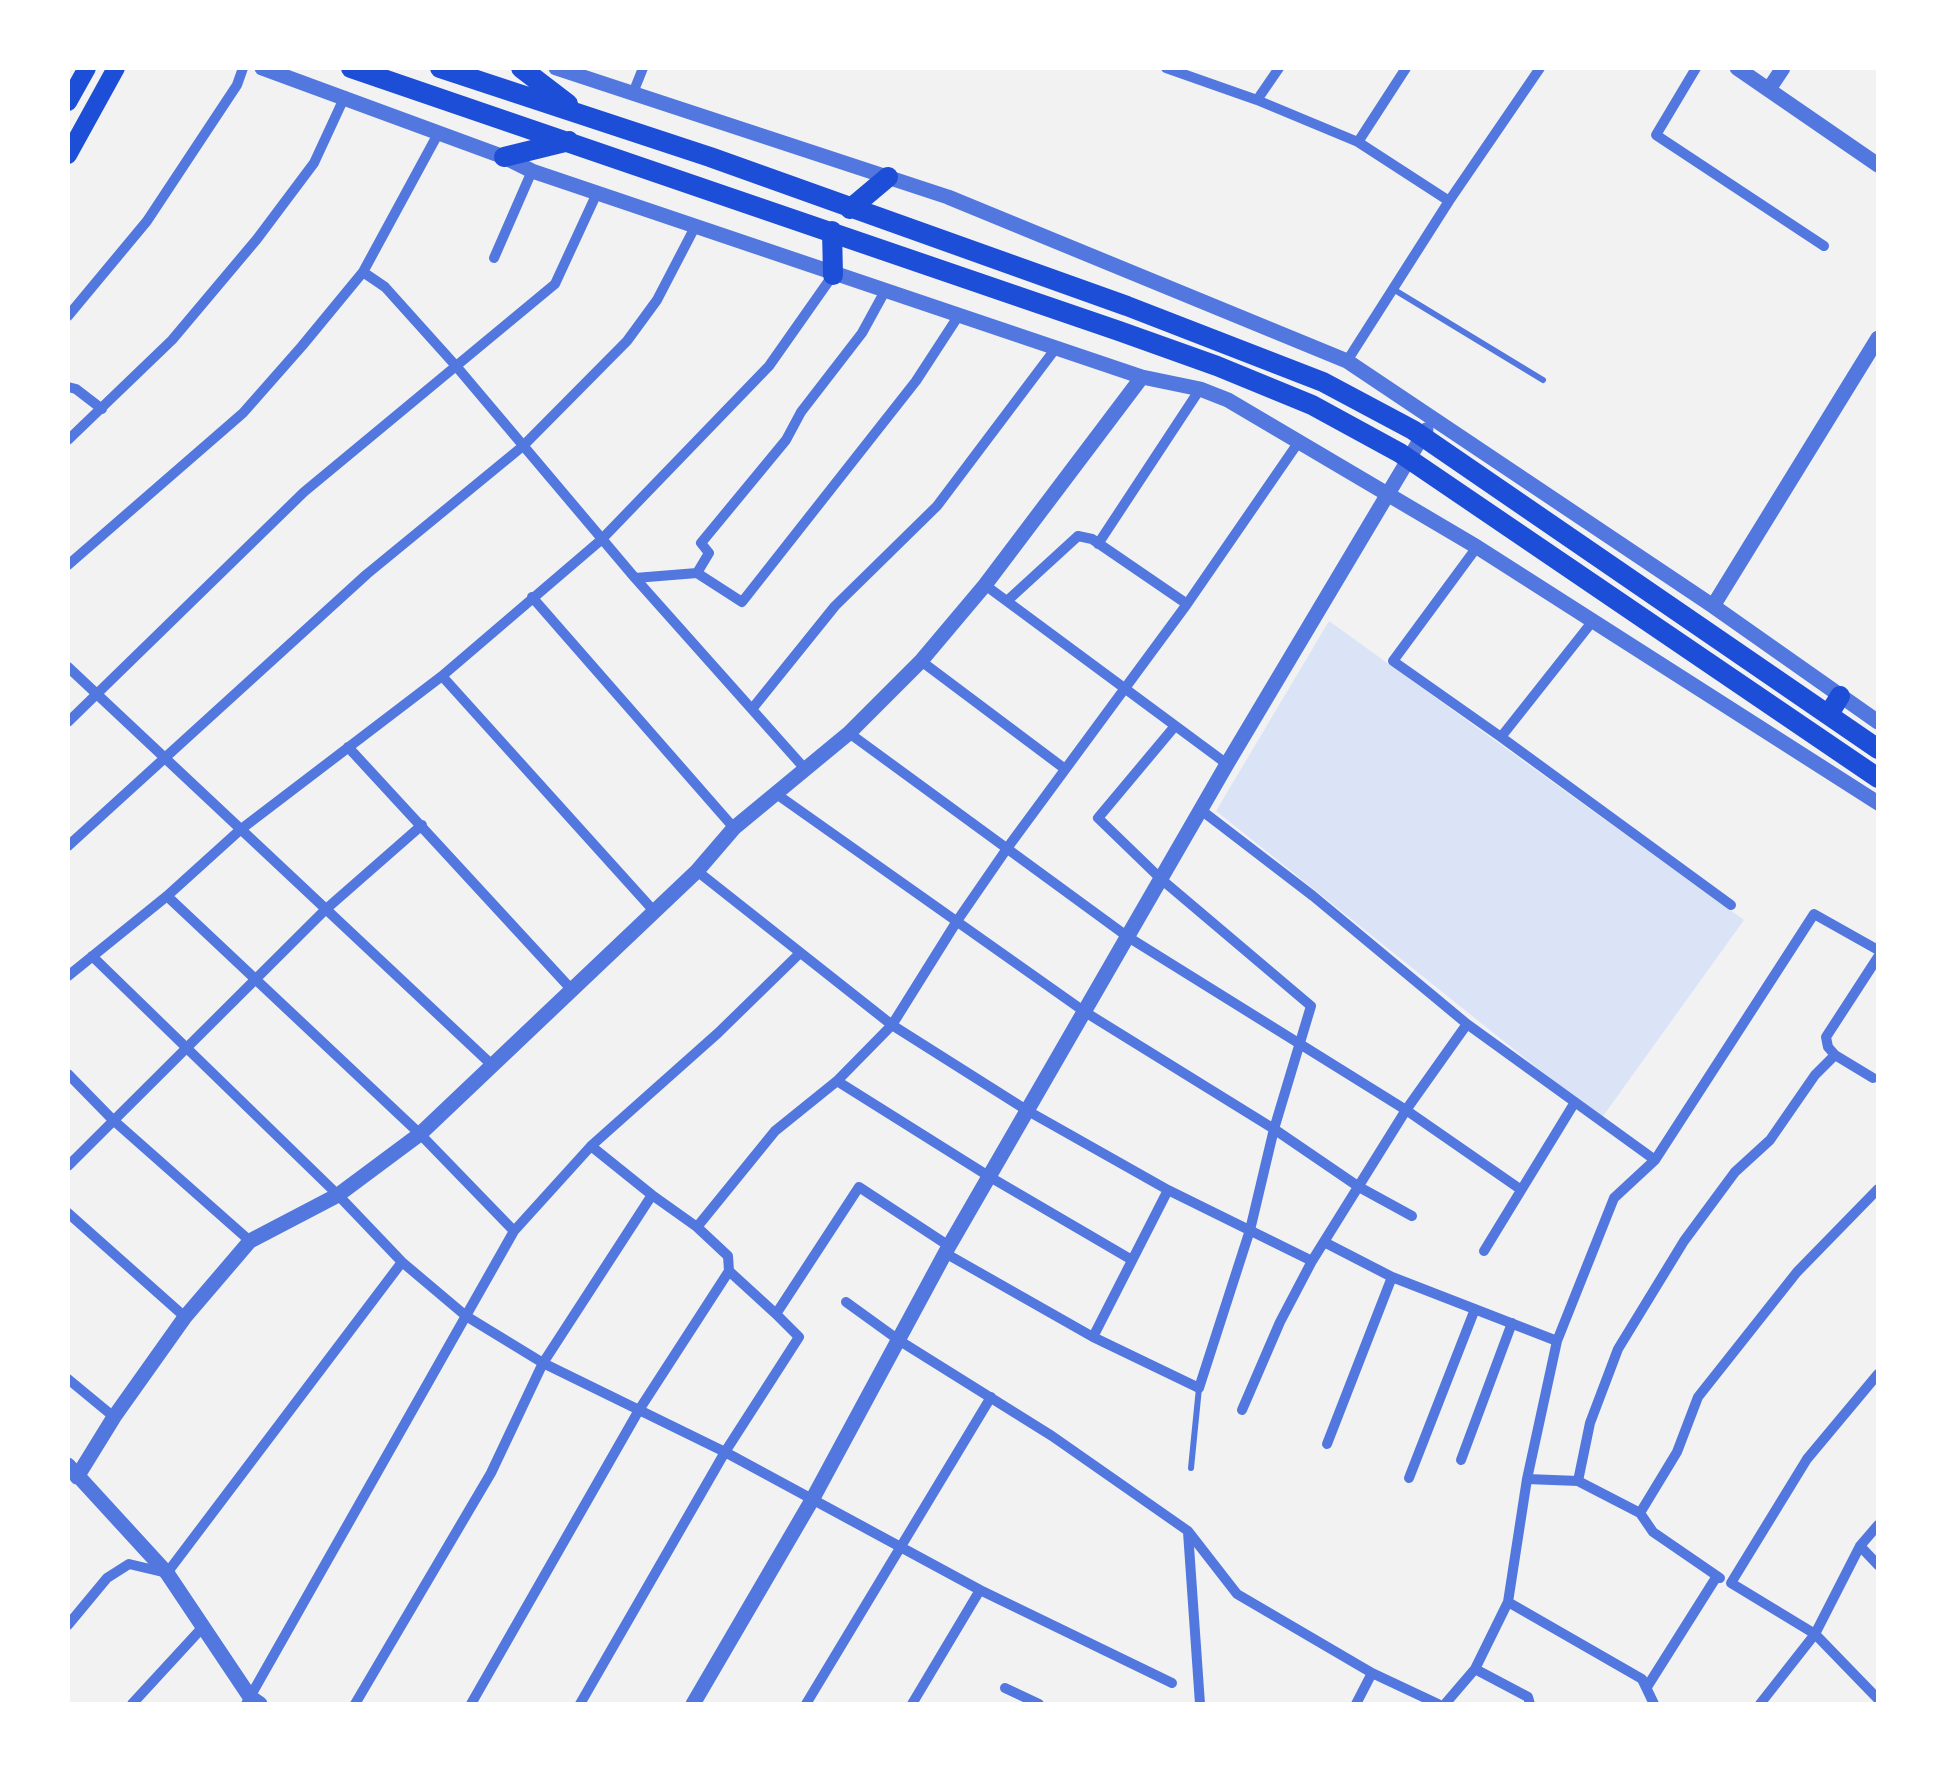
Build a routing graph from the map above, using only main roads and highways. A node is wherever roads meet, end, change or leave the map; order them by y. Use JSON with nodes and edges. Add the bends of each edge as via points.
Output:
{"nodes":[{"id":1,"x":87,"y":68,"type":"edge"},
{"id":2,"x":116,"y":68,"type":"edge"},
{"id":3,"x":351,"y":68,"type":"edge"},
{"id":4,"x":440,"y":68,"type":"edge"},
{"id":5,"x":522,"y":68,"type":"edge"},
{"id":6,"x":68,"y":102,"type":"edge"},
{"id":7,"x":582,"y":114,"type":"junction"},
{"id":8,"x":572,"y":141,"type":"junction"},
{"id":9,"x":68,"y":155,"type":"edge"},
{"id":10,"x":504,"y":158,"type":"road end"},
{"id":11,"x":888,"y":177,"type":"road end"},
{"id":12,"x":850,"y":210,"type":"junction"},
{"id":13,"x":832,"y":231,"type":"junction"},
{"id":14,"x":834,"y":274,"type":"road end"},
{"id":15,"x":1878,"y":749,"type":"edge"},
{"id":16,"x":1878,"y":778,"type":"edge"}],
"edges":[{"from":1,"to":6,"type":"main road"},
{"from":2,"to":9,"type":"main road"},
{"from":3,"to":8,"type":"main road"},
{"from":4,"to":7,"type":"main road"},
{"from":5,"to":7,"type":"main road"},
{"from":7,"to":12,"type":"main road"},
{"from":8,"to":10,"type":"main road"},
{"from":8,"to":13,"type":"main road"},
{"from":11,"to":12,"type":"main road"},
{"from":12,"to":15,"type":"main road","via":[[1323,382],[1427,439],[1782,682],[1834,705]]},
{"from":13,"to":14,"type":"main road"},
{"from":13,"to":16,"type":"main road","via":[[1312,405],[1400,453]]}]}
